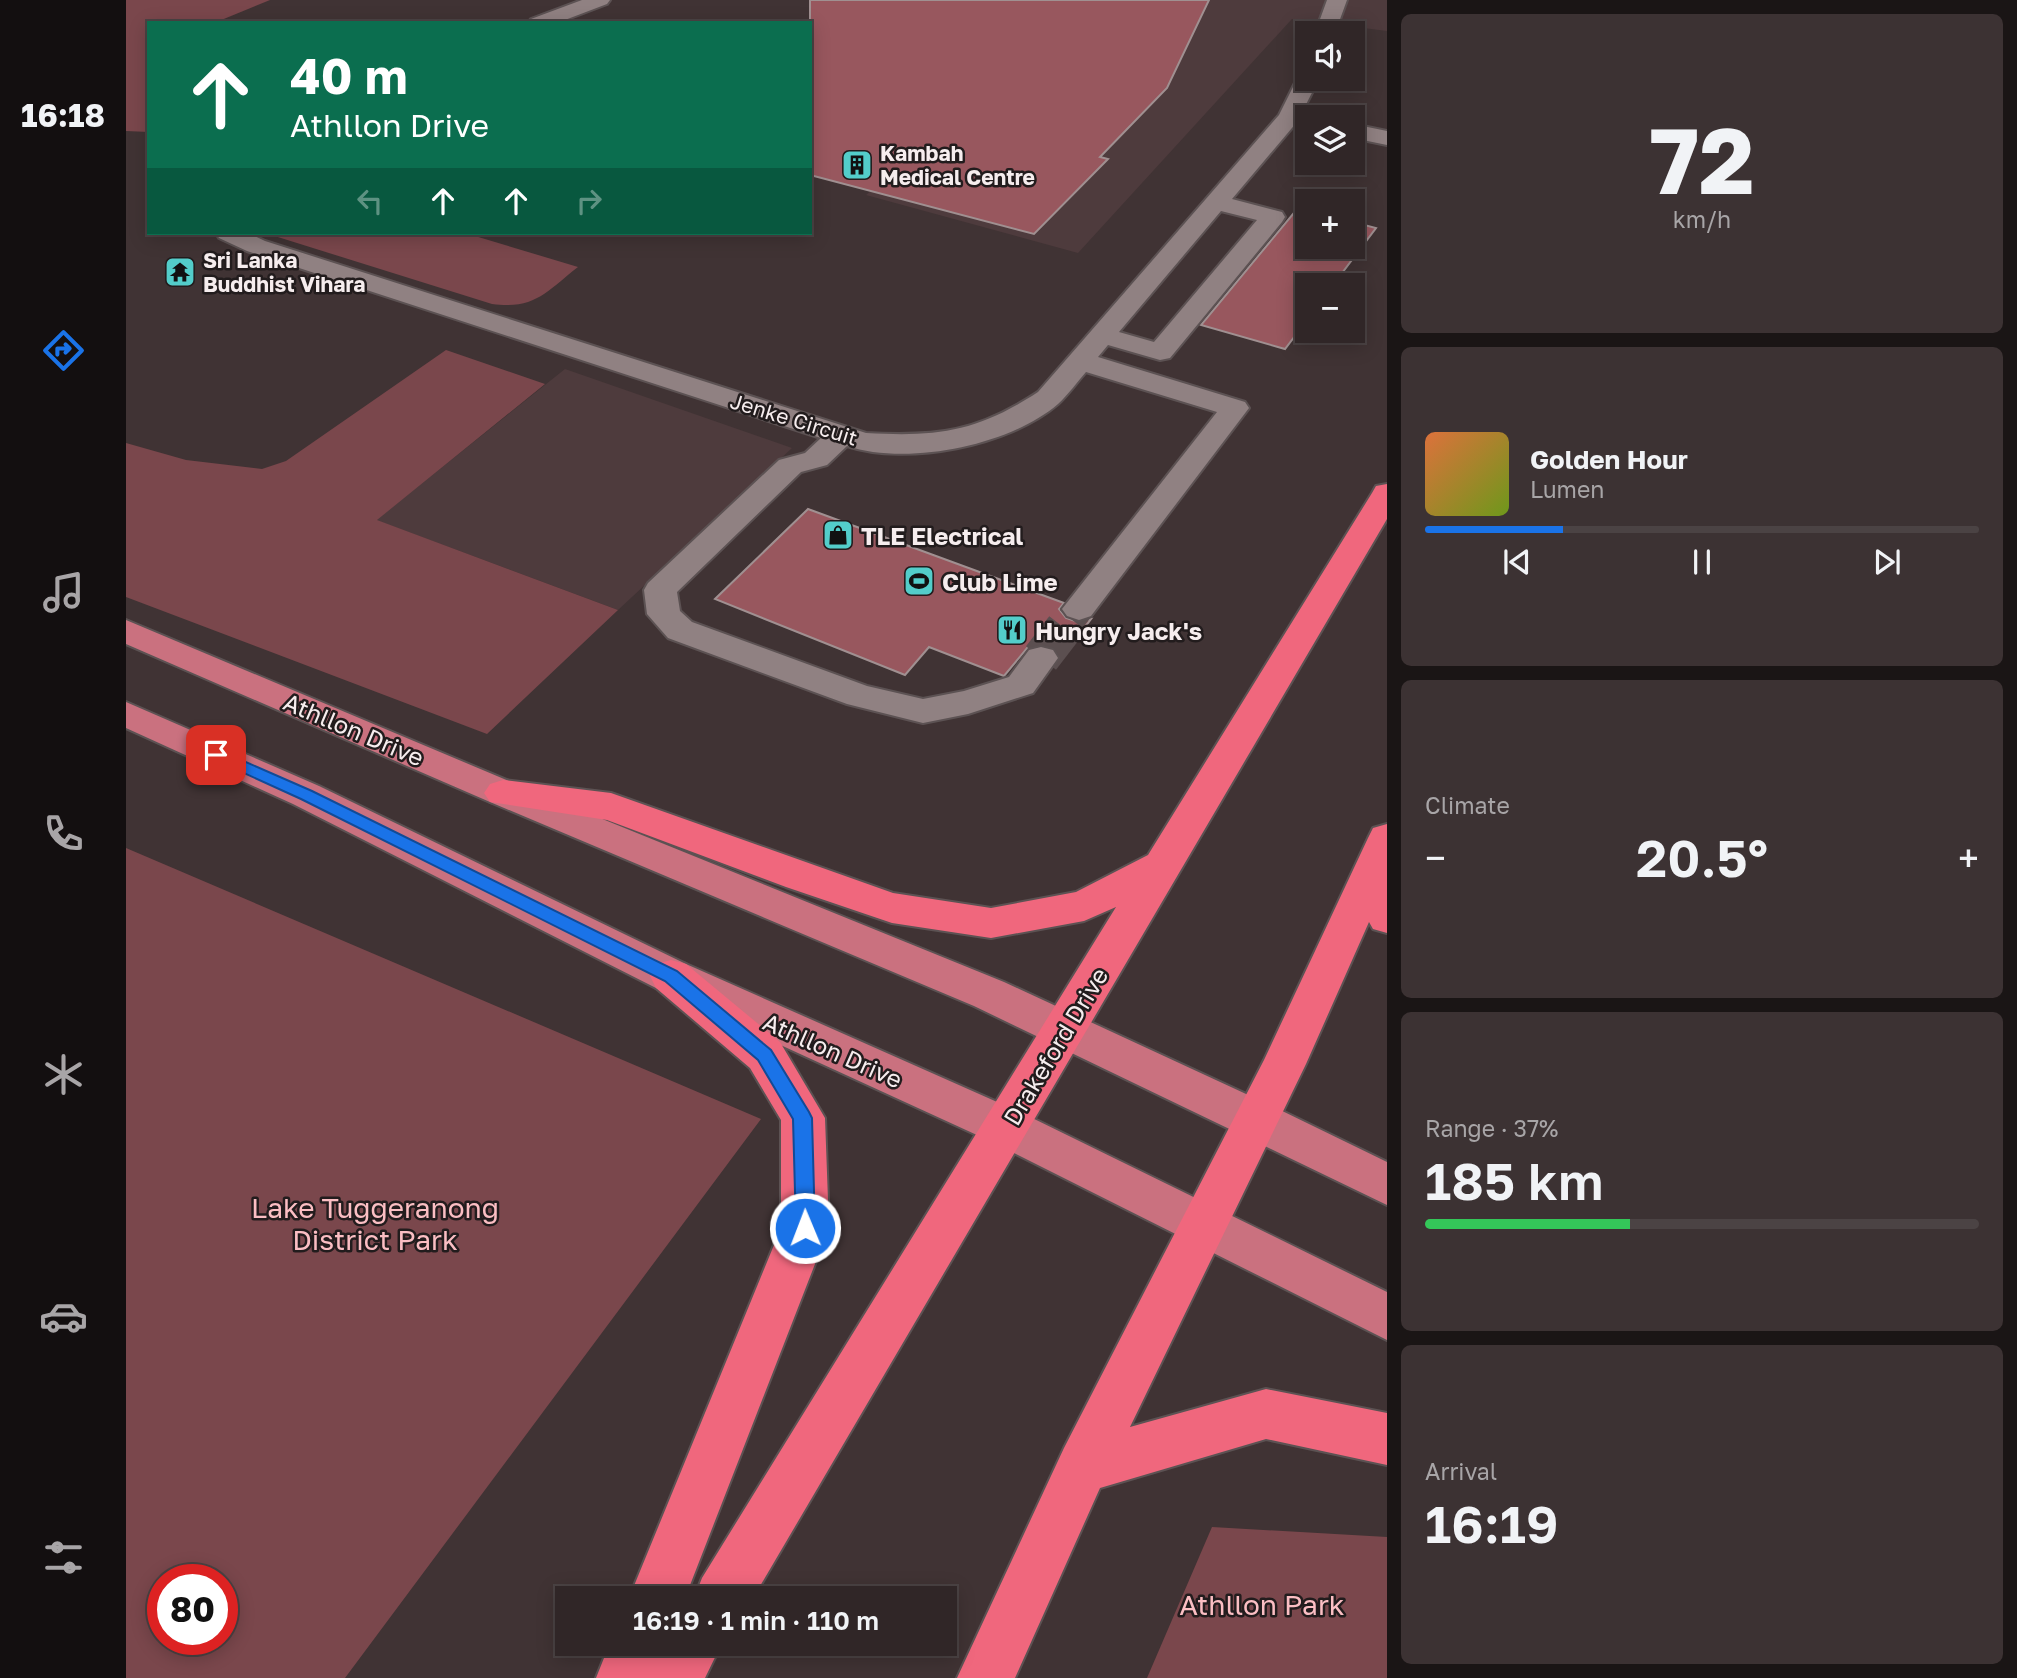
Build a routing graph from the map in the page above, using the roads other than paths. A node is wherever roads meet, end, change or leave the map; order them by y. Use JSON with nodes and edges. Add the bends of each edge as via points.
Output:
{"nodes":[{"id":1,"x":600,"y":0,"type":"edge"},
{"id":2,"x":1337,"y":0,"type":"edge"},
{"id":3,"x":543,"y":21,"type":"edge"},
{"id":4,"x":1329,"y":21,"type":"edge"},
{"id":5,"x":1295,"y":122,"type":"edge"},
{"id":6,"x":1365,"y":133,"type":"edge"},
{"id":7,"x":1387,"y":138,"type":"edge"},
{"id":8,"x":1216,"y":202,"type":"junction"},
{"id":9,"x":233,"y":235,"type":"edge"},
{"id":10,"x":1102,"y":335,"type":"junction"},
{"id":11,"x":1080,"y":361,"type":"junction"},
{"id":12,"x":842,"y":435,"type":"junction"},
{"id":13,"x":1387,"y":493,"type":"edge"},
{"id":14,"x":1079,"y":608,"type":"tunnel mouth"},
{"id":15,"x":126,"y":631,"type":"edge"},
{"id":16,"x":1041,"y":658,"type":"tunnel mouth"},
{"id":17,"x":126,"y":714,"type":"edge"},
{"id":18,"x":503,"y":793,"type":"junction"},
{"id":19,"x":1380,"y":852,"type":"edge"},
{"id":20,"x":1161,"y":866,"type":"junction"},
{"id":21,"x":1387,"y":918,"type":"edge"},
{"id":22,"x":671,"y":976,"type":"junction"},
{"id":23,"x":1066,"y":1029,"type":"junction"},
{"id":24,"x":1256,"y":1119,"type":"junction"},
{"id":25,"x":1006,"y":1128,"type":"junction"},
{"id":26,"x":1387,"y":1185,"type":"edge"},
{"id":27,"x":1205,"y":1226,"type":"junction"},
{"id":28,"x":1387,"y":1318,"type":"edge"},
{"id":29,"x":1387,"y":1438,"type":"edge"},
{"id":30,"x":1083,"y":1467,"type":"junction"},
{"id":31,"x":662,"y":1586,"type":"edge"},
{"id":32,"x":729,"y":1586,"type":"edge"},
{"id":33,"x":634,"y":1656,"type":"edge"},
{"id":34,"x":686,"y":1656,"type":"edge"},
{"id":35,"x":625,"y":1678,"type":"edge"},
{"id":36,"x":673,"y":1678,"type":"edge"},
{"id":37,"x":986,"y":1678,"type":"edge"}],
"edges":[{"from":1,"to":3,"type":"street"},
{"from":2,"to":4,"type":"street"},
{"from":5,"to":8,"type":"street","name":"Jenke Circuit"},
{"from":6,"to":7,"type":"street"},
{"from":8,"to":10,"type":"street","name":"Jenke Circuit"},
{"from":8,"to":10,"type":"street","via":[[1273,216],[1160,352]]},
{"from":9,"to":12,"type":"street","name":"Jenke Circuit"},
{"from":10,"to":11,"type":"street","name":"Jenke Circuit"},
{"from":11,"to":12,"type":"street","name":"Jenke Circuit","via":[[1020,419],[980,435],[910,445],[863,442]]},
{"from":11,"to":14,"type":"street","via":[[1235,408]]},
{"from":12,"to":16,"type":"street","via":[[816,458],[790,466],[660,590],[664,614],[681,630],[859,696],[923,711],[1021,685]]},
{"from":13,"to":20,"type":"highway","name":"Drakeford Drive"},
{"from":15,"to":18,"type":"main road","name":"Athllon Drive"},
{"from":17,"to":22,"type":"main road","name":"Athllon Drive","via":[[306,795]]},
{"from":18,"to":20,"type":"highway","via":[[611,807],[892,908],[991,923],[1084,906]]},
{"from":18,"to":23,"type":"main road","name":"Athllon Drive"},
{"from":19,"to":21,"type":"highway"},
{"from":19,"to":24,"type":"highway"},
{"from":20,"to":23,"type":"highway","name":"Drakeford Drive"},
{"from":22,"to":25,"type":"main road","name":"Athllon Drive"},
{"from":22,"to":31,"type":"highway","via":[[765,1055],[803,1118],[805,1228]]},
{"from":23,"to":24,"type":"main road","name":"Athllon Drive"},
{"from":23,"to":25,"type":"highway","name":"Drakeford Drive"},
{"from":24,"to":26,"type":"main road","name":"Athllon Drive"},
{"from":24,"to":27,"type":"highway"},
{"from":25,"to":27,"type":"main road","name":"Athllon Drive"},
{"from":25,"to":32,"type":"highway","name":"Drakeford Drive"},
{"from":27,"to":28,"type":"main road","name":"Athllon Drive"},
{"from":27,"to":30,"type":"highway"},
{"from":29,"to":30,"type":"highway","via":[[1266,1414]]},
{"from":30,"to":37,"type":"highway"},
{"from":33,"to":35,"type":"highway"},
{"from":34,"to":36,"type":"highway"}]}
